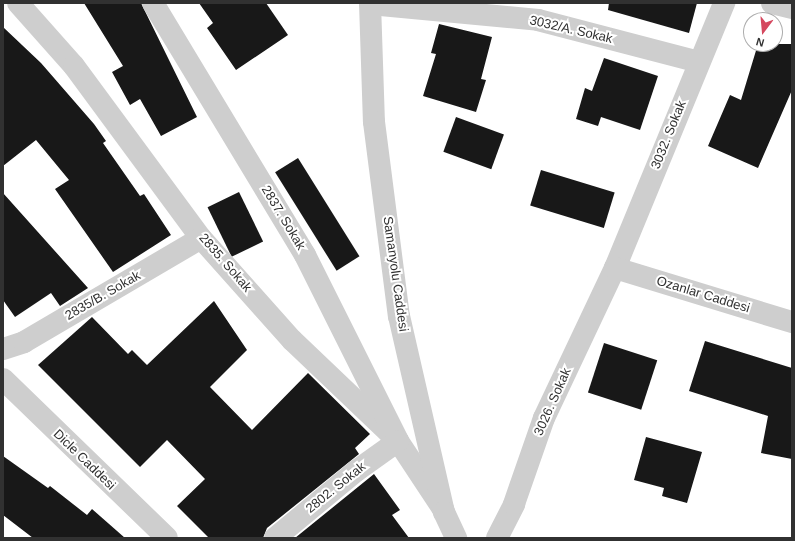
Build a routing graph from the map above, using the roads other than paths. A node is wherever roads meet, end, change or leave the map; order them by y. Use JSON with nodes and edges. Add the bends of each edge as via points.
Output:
{"nodes":[{"id":1,"x":18,"y":3,"type":"edge"},
{"id":2,"x":153,"y":3,"type":"edge"},
{"id":3,"x":724,"y":3,"type":"edge"},
{"id":4,"x":772,"y":3,"type":"edge"},
{"id":5,"x":370,"y":4,"type":"edge"},
{"id":6,"x":792,"y":8,"type":"edge"},
{"id":7,"x":699,"y":62,"type":"junction"},
{"id":8,"x":201,"y":238,"type":"junction"},
{"id":9,"x":615,"y":268,"type":"junction"},
{"id":10,"x":792,"y":322,"type":"edge"},
{"id":11,"x":3,"y":349,"type":"edge"},
{"id":12,"x":3,"y":379,"type":"edge"},
{"id":13,"x":398,"y":441,"type":"junction"},
{"id":14,"x":444,"y":512,"type":"junction"},
{"id":15,"x":167,"y":538,"type":"edge"},
{"id":16,"x":275,"y":538,"type":"edge"},
{"id":17,"x":456,"y":538,"type":"edge"},
{"id":18,"x":497,"y":538,"type":"edge"}],
"edges":[{"from":1,"to":8,"type":"street","name":"2835. Sokak","via":[[74,66]]},
{"from":2,"to":13,"type":"street","name":"2837. Sokak","via":[[305,255]]},
{"from":3,"to":7,"type":"street","name":"3032. Sokak"},
{"from":4,"to":6,"type":"street"},
{"from":5,"to":7,"type":"street","name":"3032/A. Sokak","via":[[538,20]]},
{"from":5,"to":14,"type":"street","name":"Samanyolu Caddesi","via":[[374,122],[400,316]]},
{"from":7,"to":9,"type":"street","name":"3032. Sokak"},
{"from":8,"to":11,"type":"street","name":"2835/B. Sokak","via":[[24,342]]},
{"from":8,"to":13,"type":"street","name":"2835. Sokak","via":[[292,340]]},
{"from":9,"to":10,"type":"street","name":"Ozanlar Caddesi"},
{"from":9,"to":18,"type":"street","name":"3026. Sokak","via":[[544,418],[514,504]]},
{"from":12,"to":15,"type":"street","name":"Dicle Caddesi"},
{"from":13,"to":14,"type":"street","name":"2835. Sokak"},
{"from":13,"to":16,"type":"street","name":"2802. Sokak","via":[[356,470]]},
{"from":14,"to":17,"type":"street","name":"Samanyolu Caddesi"}]}
